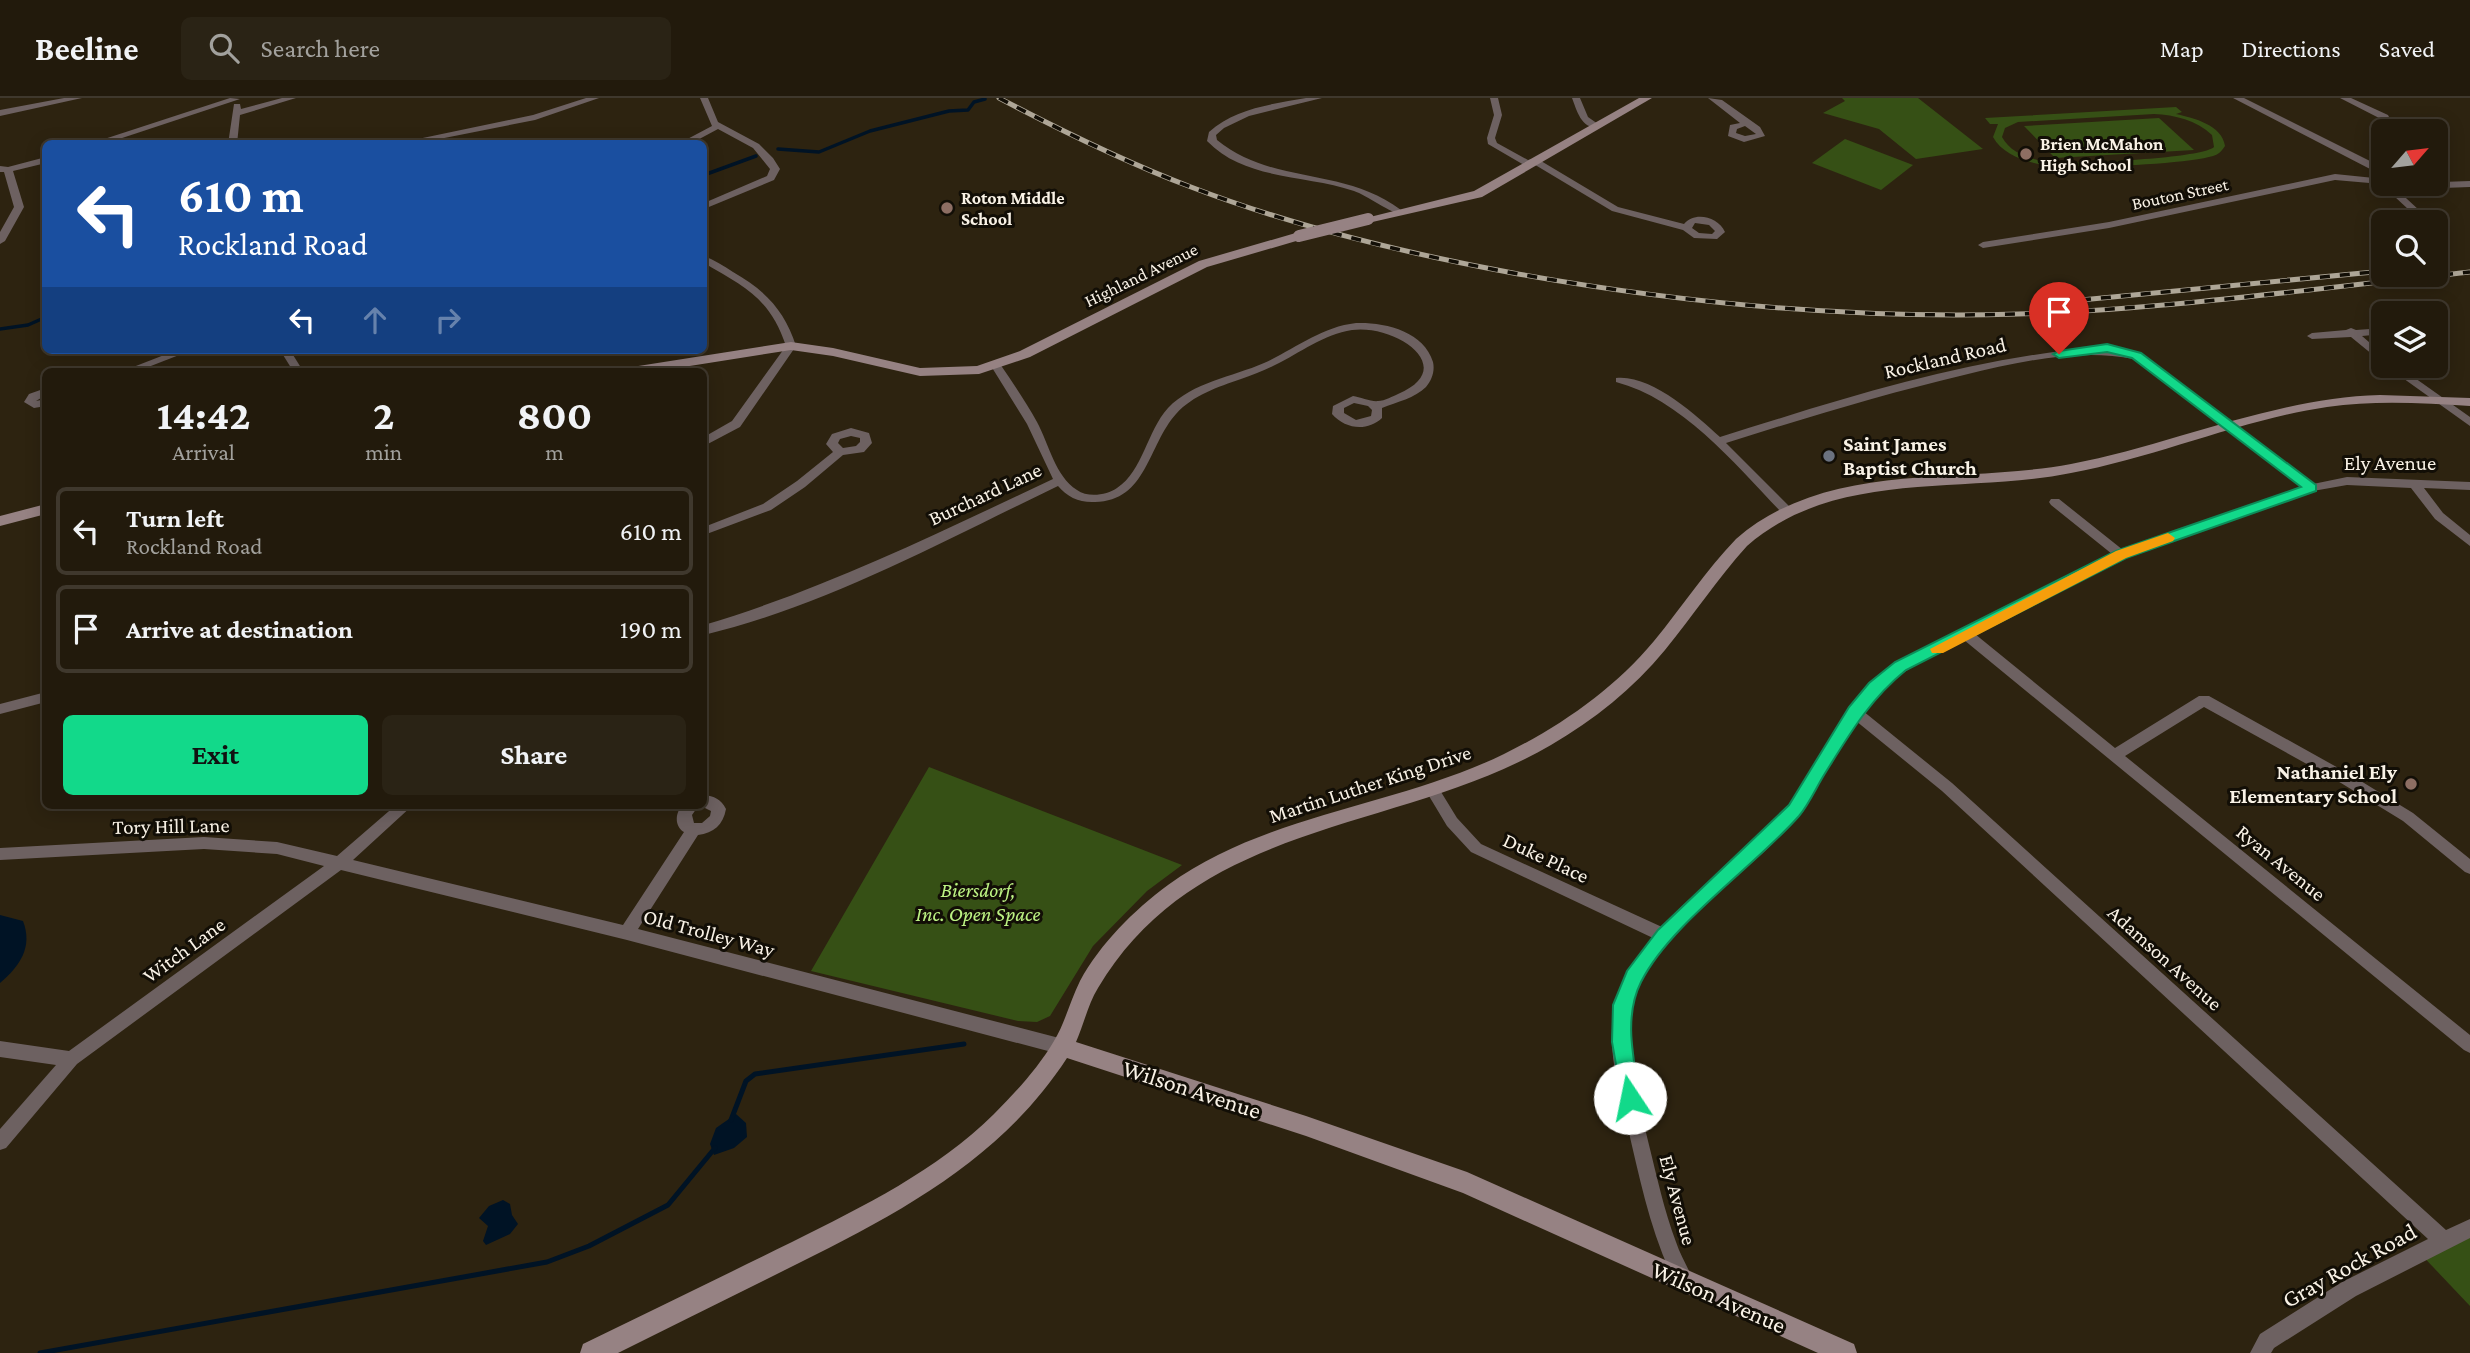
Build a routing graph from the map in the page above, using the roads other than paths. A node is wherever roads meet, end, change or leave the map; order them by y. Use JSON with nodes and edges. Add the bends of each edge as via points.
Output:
{"nodes":[{"id":1,"x":78,"y":98,"type":"edge"},
{"id":2,"x":292,"y":98,"type":"edge"},
{"id":3,"x":595,"y":98,"type":"edge"},
{"id":4,"x":704,"y":98,"type":"edge"},
{"id":5,"x":1318,"y":98,"type":"edge"},
{"id":6,"x":1494,"y":98,"type":"edge"},
{"id":7,"x":1576,"y":98,"type":"edge"},
{"id":8,"x":1647,"y":98,"type":"edge"},
{"id":9,"x":1712,"y":98,"type":"edge"},
{"id":10,"x":2237,"y":98,"type":"edge"},
{"id":11,"x":2344,"y":98,"type":"edge"},
{"id":12,"x":237,"y":99,"type":"edge"},
{"id":13,"x":0,"y":113,"type":"edge"},
{"id":14,"x":237,"y":113,"type":"junction"},
{"id":15,"x":2386,"y":119,"type":"edge"},
{"id":16,"x":1742,"y":125,"type":"dead end"},
{"id":17,"x":718,"y":126,"type":"junction"},
{"id":18,"x":1595,"y":126,"type":"junction"},
{"id":19,"x":106,"y":140,"type":"edge"},
{"id":20,"x":233,"y":140,"type":"edge"},
{"id":21,"x":418,"y":140,"type":"edge"},
{"id":22,"x":690,"y":140,"type":"edge"},
{"id":23,"x":42,"y":161,"type":"edge"},
{"id":24,"x":1530,"y":162,"type":"junction"},
{"id":25,"x":2371,"y":165,"type":"edge"},
{"id":26,"x":4,"y":169,"type":"edge"},
{"id":27,"x":2371,"y":181,"type":"edge"},
{"id":28,"x":2470,"y":184,"type":"edge"},
{"id":29,"x":2448,"y":185,"type":"edge"},
{"id":30,"x":2398,"y":196,"type":"edge"},
{"id":31,"x":707,"y":205,"type":"edge"},
{"id":32,"x":2414,"y":210,"type":"edge"},
{"id":33,"x":1398,"y":212,"type":"junction"},
{"id":34,"x":1686,"y":229,"type":"dead end"},
{"id":35,"x":0,"y":241,"type":"edge"},
{"id":36,"x":1983,"y":245,"type":"dead end"},
{"id":37,"x":707,"y":261,"type":"edge"},
{"id":38,"x":2351,"y":331,"type":"junction"},
{"id":39,"x":2371,"y":331,"type":"edge"},
{"id":40,"x":2312,"y":336,"type":"dead end"},
{"id":41,"x":791,"y":346,"type":"junction"},
{"id":42,"x":2371,"y":349,"type":"edge"},
{"id":43,"x":176,"y":354,"type":"edge"},
{"id":44,"x":996,"y":366,"type":"junction"},
{"id":45,"x":136,"y":368,"type":"edge"},
{"id":46,"x":651,"y":368,"type":"edge"},
{"id":47,"x":2409,"y":378,"type":"edge"},
{"id":48,"x":1620,"y":380,"type":"dead end"},
{"id":49,"x":42,"y":393,"type":"edge"},
{"id":50,"x":2442,"y":400,"type":"junction"},
{"id":51,"x":2470,"y":402,"type":"edge"},
{"id":52,"x":42,"y":403,"type":"edge"},
{"id":53,"x":1376,"y":406,"type":"dead end"},
{"id":54,"x":2470,"y":422,"type":"edge"},
{"id":55,"x":2229,"y":428,"type":"junction"},
{"id":56,"x":707,"y":440,"type":"edge"},
{"id":57,"x":1716,"y":442,"type":"junction"},
{"id":58,"x":839,"y":452,"type":"dead end"},
{"id":59,"x":1060,"y":480,"type":"junction"},
{"id":60,"x":2414,"y":483,"type":"junction"},
{"id":61,"x":2470,"y":486,"type":"edge"},
{"id":62,"x":2311,"y":488,"type":"junction"},
{"id":63,"x":2055,"y":502,"type":"dead end"},
{"id":64,"x":42,"y":510,"type":"edge"},
{"id":65,"x":1787,"y":511,"type":"junction"},
{"id":66,"x":0,"y":521,"type":"edge"},
{"id":67,"x":707,"y":530,"type":"edge"},
{"id":68,"x":2470,"y":542,"type":"edge"},
{"id":69,"x":2121,"y":555,"type":"junction"},
{"id":70,"x":707,"y":629,"type":"edge"},
{"id":71,"x":1966,"y":635,"type":"junction"},
{"id":72,"x":42,"y":698,"type":"edge"},
{"id":73,"x":0,"y":709,"type":"edge"},
{"id":74,"x":1855,"y":712,"type":"junction"},
{"id":75,"x":2115,"y":755,"type":"junction"},
{"id":76,"x":1433,"y":791,"type":"junction"},
{"id":77,"x":707,"y":802,"type":"edge"},
{"id":78,"x":401,"y":809,"type":"edge"},
{"id":79,"x":689,"y":809,"type":"edge"},
{"id":80,"x":693,"y":830,"type":"junction"},
{"id":81,"x":0,"y":854,"type":"edge"},
{"id":82,"x":342,"y":861,"type":"junction"},
{"id":83,"x":2470,"y":868,"type":"edge"},
{"id":84,"x":627,"y":933,"type":"junction"},
{"id":85,"x":1665,"y":936,"type":"junction"},
{"id":86,"x":2470,"y":1045,"type":"edge"},
{"id":87,"x":1063,"y":1047,"type":"junction"},
{"id":88,"x":0,"y":1049,"type":"edge"},
{"id":89,"x":71,"y":1059,"type":"junction"},
{"id":90,"x":0,"y":1142,"type":"edge"},
{"id":91,"x":2470,"y":1228,"type":"edge"},
{"id":92,"x":2444,"y":1241,"type":"junction"},
{"id":93,"x":1685,"y":1282,"type":"junction"},
{"id":94,"x":592,"y":1353,"type":"edge"},
{"id":95,"x":1844,"y":1353,"type":"edge"},
{"id":96,"x":2260,"y":1353,"type":"edge"}],
"edges":[{"from":1,"to":13,"type":"street"},
{"from":2,"to":14,"type":"street"},
{"from":3,"to":21,"type":"street","via":[[535,117]]},
{"from":4,"to":17,"type":"street"},
{"from":5,"to":33,"type":"street","via":[[1233,120],[1214,131],[1212,141],[1249,163],[1369,194]]},
{"from":6,"to":24,"type":"street","via":[[1498,115],[1493,144]]},
{"from":7,"to":18,"type":"street","via":[[1584,118]]},
{"from":8,"to":18,"type":"main road","name":"Highland Avenue"},
{"from":9,"to":16,"type":"street","via":[[1727,106]]},
{"from":10,"to":25,"type":"street"},
{"from":11,"to":15,"type":"street"},
{"from":12,"to":14,"type":"street"},
{"from":12,"to":19,"type":"street"},
{"from":14,"to":20,"type":"street"},
{"from":17,"to":22,"type":"street"},
{"from":17,"to":31,"type":"street","via":[[752,142],[775,169],[771,178]]},
{"from":18,"to":24,"type":"main road","name":"Highland Avenue"},
{"from":23,"to":26,"type":"street"},
{"from":24,"to":33,"type":"main road","name":"Highland Avenue","via":[[1478,194]]},
{"from":24,"to":34,"type":"street","via":[[1615,209]]},
{"from":26,"to":35,"type":"street","via":[[19,207]]},
{"from":27,"to":36,"type":"street","name":"Bouton Street","via":[[2335,177],[2109,225]]},
{"from":28,"to":29,"type":"street"},
{"from":30,"to":32,"type":"street"},
{"from":33,"to":44,"type":"main road","name":"Highland Avenue","bridge":true,"via":[[1203,264]]},
{"from":37,"to":41,"type":"street","via":[[760,291],[781,319]]},
{"from":38,"to":39,"type":"street"},
{"from":38,"to":40,"type":"street"},
{"from":38,"to":42,"type":"street"},
{"from":41,"to":44,"type":"main road","name":"Highland Avenue","via":[[920,372]]},
{"from":41,"to":46,"type":"main road","name":"Highland Avenue"},
{"from":41,"to":56,"type":"street","via":[[736,424]]},
{"from":43,"to":45,"type":"street"},
{"from":44,"to":59,"type":"street","via":[[1033,424]]},
{"from":47,"to":50,"type":"street"},
{"from":48,"to":57,"type":"street","via":[[1643,383]]},
{"from":49,"to":52,"type":"street","via":[[30,402]]},
{"from":50,"to":51,"type":"main road","name":"Martin Luther King Drive"},
{"from":50,"to":54,"type":"street"},
{"from":50,"to":55,"type":"main road","name":"Martin Luther King Drive","via":[[2328,403]]},
{"from":53,"to":59,"type":"street","name":"Burchard Lane","via":[[1425,381],[1428,358],[1421,345],[1404,335],[1368,325],[1346,328],[1192,394],[1157,430],[1133,482],[1121,493],[1088,498],[1073,493]]},
{"from":55,"to":57,"type":"street","name":"Rockland Road","via":[[2137,356],[2107,348],[1918,382]]},
{"from":55,"to":62,"type":"street","name":"Rockland Road"},
{"from":55,"to":65,"type":"main road","name":"Martin Luther King Drive","via":[[2068,470],[1859,491]]},
{"from":57,"to":65,"type":"street"},
{"from":58,"to":67,"type":"street","via":[[767,507]]},
{"from":59,"to":70,"type":"street","name":"Burchard Lane","via":[[844,583]]},
{"from":60,"to":61,"type":"street","name":"Ely Avenue"},
{"from":60,"to":62,"type":"street","name":"Ely Avenue","via":[[2347,481]]},
{"from":60,"to":68,"type":"street","via":[[2439,516]]},
{"from":62,"to":69,"type":"street","name":"Ely Avenue"},
{"from":63,"to":69,"type":"street"},
{"from":64,"to":66,"type":"main road"},
{"from":65,"to":76,"type":"main road","name":"Martin Luther King Drive","via":[[1758,528],[1736,549],[1646,661],[1597,706],[1531,749]]},
{"from":69,"to":71,"type":"street","name":"Ely Avenue"},
{"from":71,"to":74,"type":"street","name":"Ely Avenue","via":[[1900,666],[1874,687]]},
{"from":71,"to":75,"type":"street","name":"Ryan Avenue"},
{"from":72,"to":73,"type":"street"},
{"from":74,"to":85,"type":"street","name":"Ely Avenue","via":[[1795,810]]},
{"from":74,"to":92,"type":"street","name":"Adamson Avenue","via":[[1947,787]]},
{"from":75,"to":83,"type":"street","via":[[2204,700],[2408,817]]},
{"from":75,"to":86,"type":"street","name":"Ryan Avenue"},
{"from":76,"to":85,"type":"street","name":"Duke Place","via":[[1452,822],[1476,848]]},
{"from":76,"to":87,"type":"main road","name":"Martin Luther King Drive","via":[[1273,838],[1218,860],[1126,934],[1090,983]]},
{"from":77,"to":80,"type":"street","via":[[717,805],[719,814],[708,827]]},
{"from":78,"to":82,"type":"street","name":"Witch Lane"},
{"from":79,"to":80,"type":"street","via":[[683,817]]},
{"from":80,"to":84,"type":"street"},
{"from":81,"to":82,"type":"street","name":"Tory Hill Lane","via":[[204,843],[277,848]]},
{"from":82,"to":84,"type":"street","name":"Old Trolley Way"},
{"from":82,"to":89,"type":"street","name":"Witch Lane"},
{"from":84,"to":87,"type":"street","name":"Old Trolley Way"},
{"from":85,"to":93,"type":"street","name":"Ely Avenue","via":[[1634,976],[1623,1005],[1621,1042],[1624,1074],[1667,1251]]},
{"from":87,"to":93,"type":"main road","name":"Wilson Avenue","via":[[1467,1183]]},
{"from":87,"to":94,"type":"main road","via":[[1002,1121],[951,1165],[900,1200]]},
{"from":88,"to":89,"type":"street"},
{"from":89,"to":90,"type":"street","name":"Witch Lane"},
{"from":91,"to":92,"type":"street","name":"Gray Rock Road"},
{"from":92,"to":96,"type":"street","name":"Gray Rock Road","via":[[2349,1289],[2267,1341]]},
{"from":93,"to":95,"type":"main road","name":"Wilson Avenue"}]}
